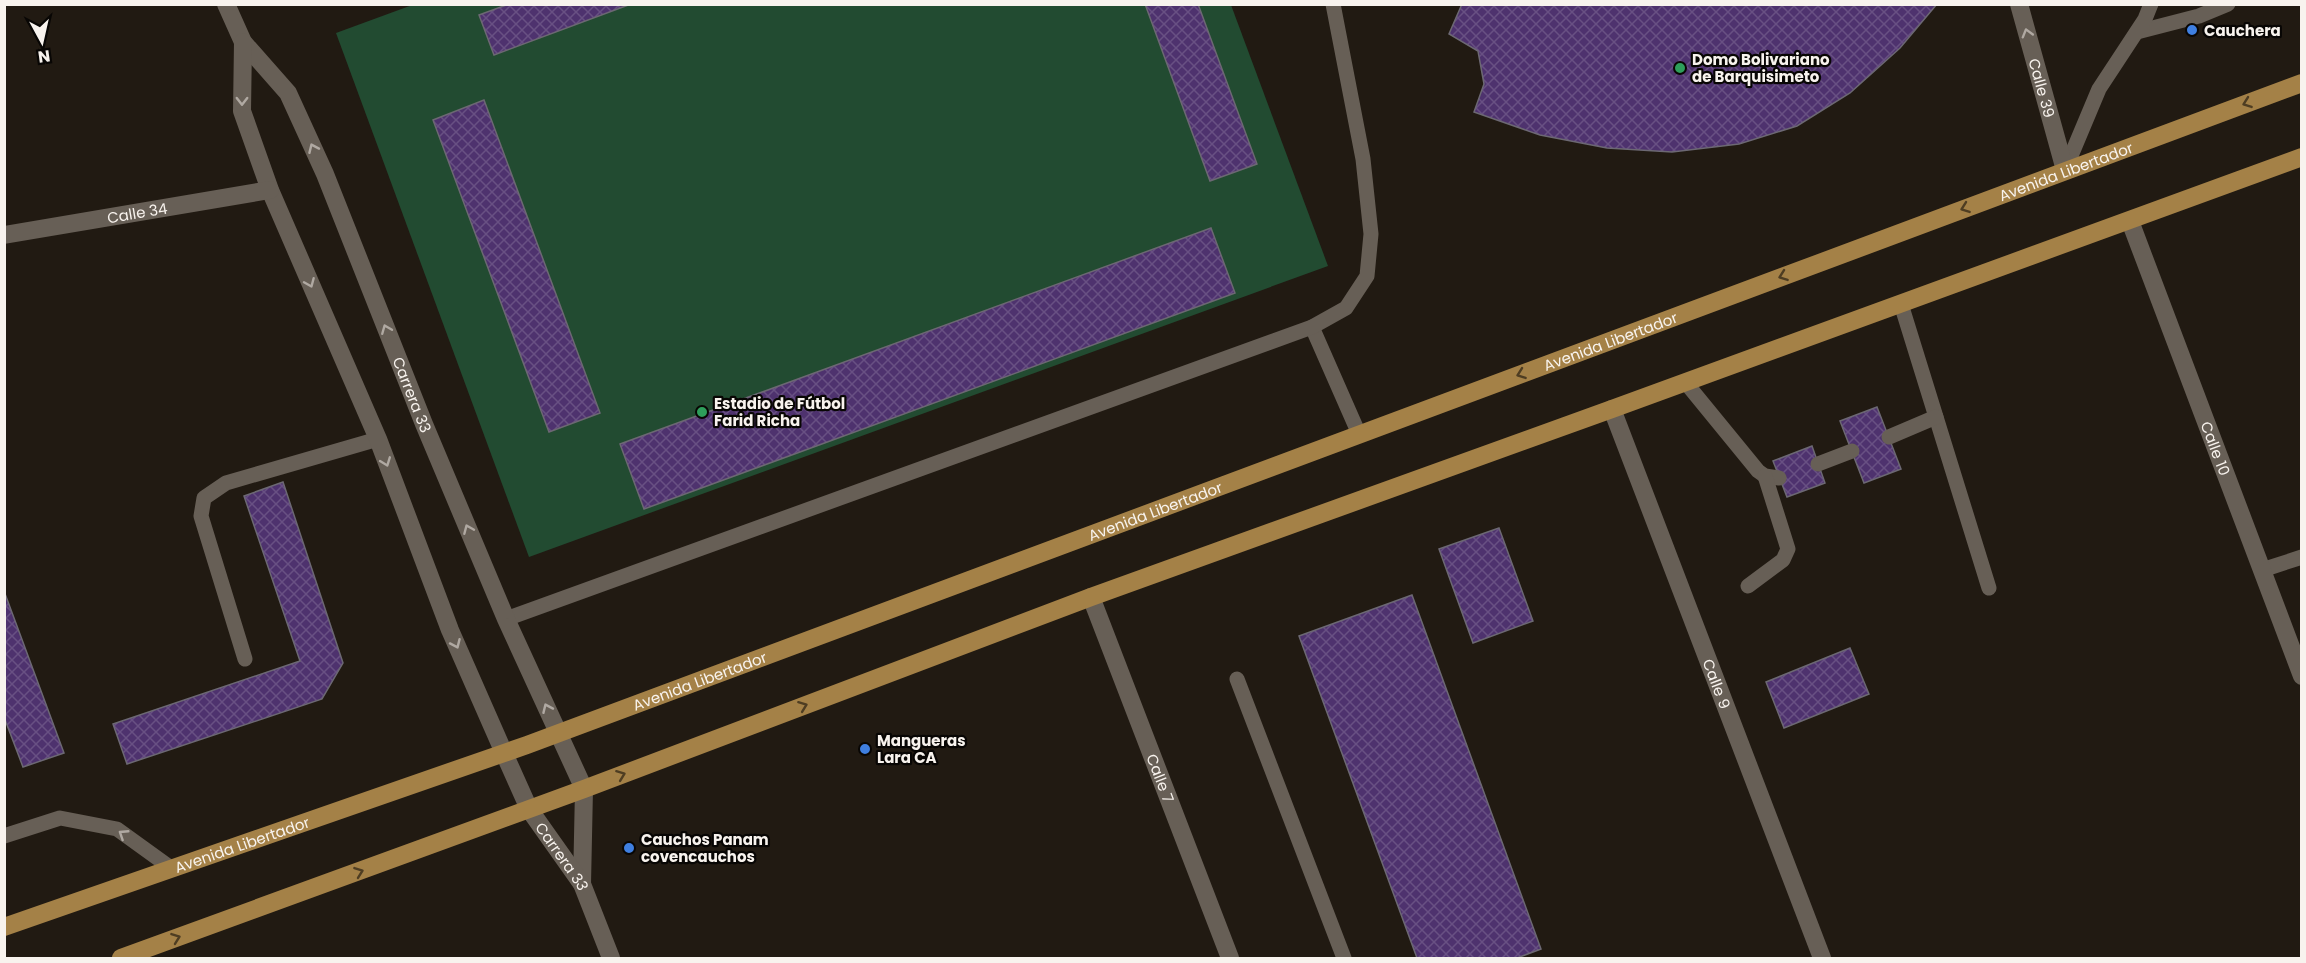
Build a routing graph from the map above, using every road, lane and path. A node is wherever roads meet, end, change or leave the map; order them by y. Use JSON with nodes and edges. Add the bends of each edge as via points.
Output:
{"nodes":[{"id":1,"x":226,"y":4,"type":"edge"},
{"id":2,"x":1333,"y":4,"type":"edge"},
{"id":3,"x":2019,"y":4,"type":"edge"},
{"id":4,"x":2151,"y":4,"type":"edge"},
{"id":5,"x":2228,"y":4,"type":"edge"},
{"id":6,"x":2136,"y":32,"type":"junction"},
{"id":7,"x":243,"y":42,"type":"junction"},
{"id":8,"x":2301,"y":83,"type":"edge"},
{"id":9,"x":2301,"y":157,"type":"edge"},
{"id":10,"x":2066,"y":170,"type":"junction"},
{"id":11,"x":270,"y":190,"type":"junction"},
{"id":12,"x":2130,"y":221,"type":"junction"},
{"id":13,"x":4,"y":235,"type":"edge"},
{"id":14,"x":1901,"y":304,"type":"junction"},
{"id":15,"x":1312,"y":327,"type":"junction"},
{"id":16,"x":1686,"y":382,"type":"junction"},
{"id":17,"x":1612,"y":409,"type":"junction"},
{"id":18,"x":1936,"y":417,"type":"junction"},
{"id":19,"x":1359,"y":434,"type":"junction"},
{"id":20,"x":1889,"y":437,"type":"dead end"},
{"id":21,"x":378,"y":439,"type":"junction"},
{"id":22,"x":1852,"y":451,"type":"dead end"},
{"id":23,"x":1818,"y":464,"type":"dead end"},
{"id":24,"x":2301,"y":557,"type":"edge"},
{"id":25,"x":2262,"y":570,"type":"junction"},
{"id":26,"x":1748,"y":586,"type":"dead end"},
{"id":27,"x":1989,"y":588,"type":"dead end"},
{"id":28,"x":1091,"y":597,"type":"junction"},
{"id":29,"x":506,"y":619,"type":"junction"},
{"id":30,"x":245,"y":659,"type":"dead end"},
{"id":31,"x":2301,"y":676,"type":"edge"},
{"id":32,"x":1237,"y":679,"type":"dead end"},
{"id":33,"x":558,"y":733,"type":"junction"},
{"id":34,"x":504,"y":753,"type":"junction"},
{"id":35,"x":584,"y":789,"type":"junction"},
{"id":36,"x":530,"y":809,"type":"junction"},
{"id":37,"x":4,"y":836,"type":"edge"},
{"id":38,"x":171,"y":868,"type":"junction"},
{"id":39,"x":582,"y":884,"type":"junction"},
{"id":40,"x":4,"y":927,"type":"edge"},
{"id":41,"x":121,"y":958,"type":"edge"},
{"id":42,"x":611,"y":958,"type":"edge"},
{"id":43,"x":1230,"y":958,"type":"edge"},
{"id":44,"x":1344,"y":958,"type":"edge"},
{"id":45,"x":1822,"y":958,"type":"edge"}],
"edges":[{"from":1,"to":7,"type":"street","name":"Carrera 33"},
{"from":2,"to":15,"type":"lane","via":[[1363,159],[1371,234],[1367,276],[1346,308]]},
{"from":10,"to":3,"type":"street","name":"Calle 39","one_way":true},
{"from":4,"to":6,"type":"lane"},
{"from":5,"to":6,"type":"lane","via":[[2199,16]]},
{"from":6,"to":10,"type":"lane","via":[[2099,89]]},
{"from":7,"to":11,"type":"street","name":"Carrera 33","one_way":true,"via":[[242,111]]},
{"from":29,"to":7,"type":"street","name":"Carrera 33","one_way":true,"via":[[325,174],[288,93]]},
{"from":8,"to":10,"type":"main road","name":"Avenida Libertador","one_way":true},
{"from":9,"to":12,"type":"main road"},
{"from":10,"to":19,"type":"main road","name":"Avenida Libertador","one_way":true},
{"from":11,"to":13,"type":"street","name":"Calle 34"},
{"from":11,"to":21,"type":"street","name":"Carrera 33","one_way":true},
{"from":12,"to":14,"type":"main road"},
{"from":12,"to":25,"type":"street","name":"Calle 10"},
{"from":14,"to":16,"type":"main road"},
{"from":14,"to":18,"type":"lane"},
{"from":15,"to":19,"type":"lane"},
{"from":15,"to":29,"type":"lane"},
{"from":16,"to":17,"type":"main road"},
{"from":16,"to":26,"type":"lane","via":[[1758,471],[1772,477],[1788,549],[1783,560]]},
{"from":17,"to":28,"type":"main road"},
{"from":17,"to":45,"type":"street","name":"Calle 9"},
{"from":18,"to":20,"type":"lane"},
{"from":18,"to":27,"type":"lane"},
{"from":19,"to":33,"type":"main road","name":"Avenida Libertador"},
{"from":21,"to":30,"type":"lane","via":[[226,483],[204,498],[201,516]]},
{"from":21,"to":34,"type":"street","name":"Carrera 33","one_way":true,"via":[[450,630]]},
{"from":22,"to":23,"type":"lane"},
{"from":24,"to":25,"type":"lane"},
{"from":25,"to":31,"type":"street","name":"Calle 10"},
{"from":35,"to":28,"type":"main road","one_way":true},
{"from":28,"to":43,"type":"street","name":"Calle 7"},
{"from":33,"to":29,"type":"street","name":"Carrera 33","one_way":true},
{"from":32,"to":44,"type":"lane"},
{"from":33,"to":34,"type":"main road","name":"Avenida Libertador"},
{"from":33,"to":35,"type":"street","name":"Carrera 33"},
{"from":34,"to":36,"type":"street","name":"Carrera 33"},
{"from":34,"to":38,"type":"main road","name":"Avenida Libertador"},
{"from":35,"to":36,"type":"main road"},
{"from":35,"to":39,"type":"street","name":"Carrera 33"},
{"from":36,"to":39,"type":"street","name":"Carrera 33"},
{"from":41,"to":36,"type":"main road","one_way":true},
{"from":38,"to":37,"type":"lane","one_way":true,"via":[[117,829],[60,818]]},
{"from":38,"to":40,"type":"main road","name":"Avenida Libertador"},
{"from":39,"to":42,"type":"street"}]}
